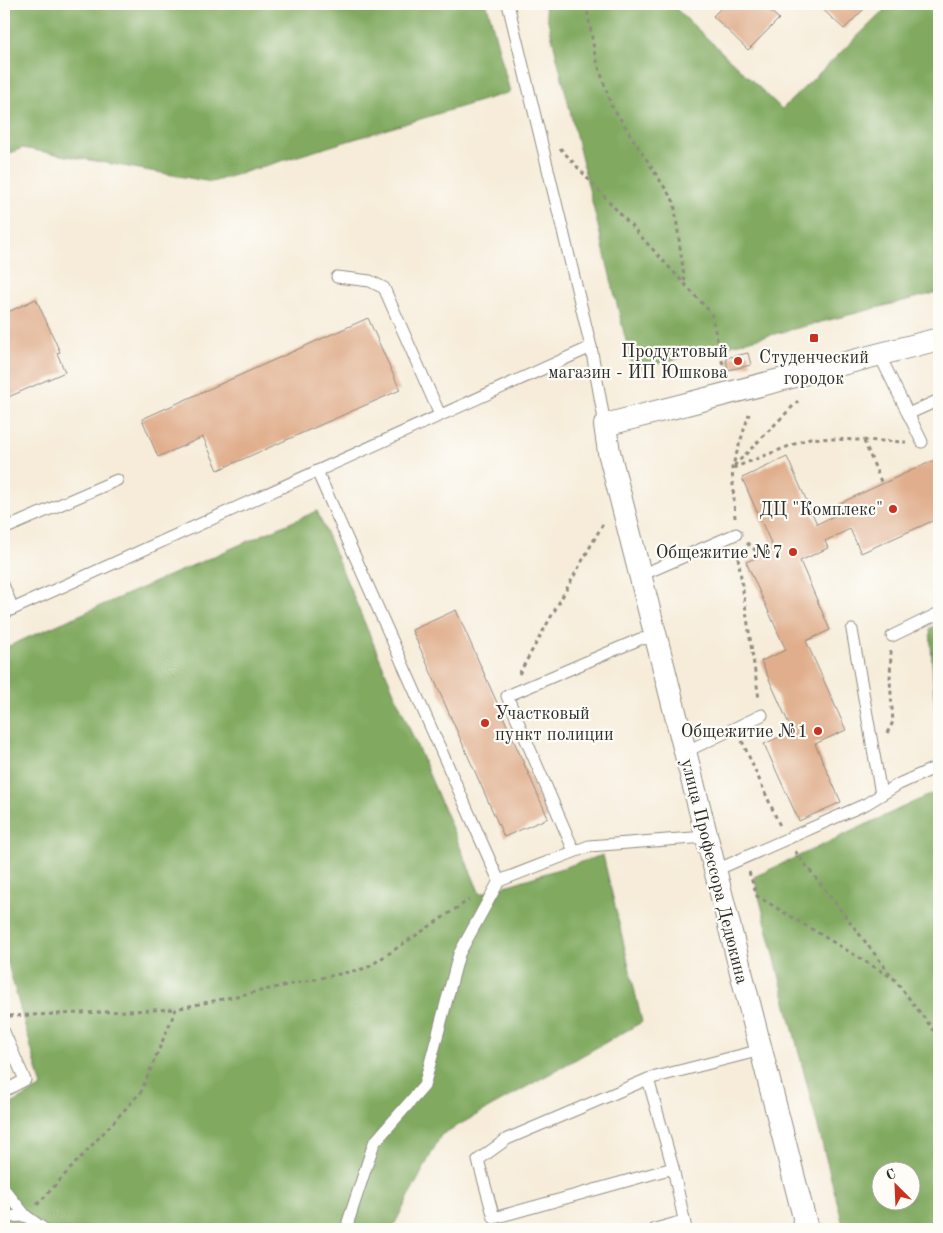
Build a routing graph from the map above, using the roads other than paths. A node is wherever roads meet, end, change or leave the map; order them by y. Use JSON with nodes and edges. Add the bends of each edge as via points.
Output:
{"nodes":[{"id":1,"x":508,"y":4,"type":"edge"},
{"id":2,"x":337,"y":277,"type":"dead end"},
{"id":3,"x":939,"y":339,"type":"edge"},
{"id":4,"x":591,"y":347,"type":"junction"},
{"id":5,"x":879,"y":354,"type":"junction"},
{"id":6,"x":939,"y":400,"type":"edge"},
{"id":7,"x":908,"y":414,"type":"junction"},
{"id":8,"x":440,"y":415,"type":"junction"},
{"id":9,"x":605,"y":425,"type":"junction"},
{"id":10,"x":922,"y":442,"type":"road end"},
{"id":11,"x":317,"y":471,"type":"junction"},
{"id":12,"x":117,"y":480,"type":"dead end"},
{"id":13,"x":4,"y":529,"type":"edge"},
{"id":14,"x":736,"y":534,"type":"road end"},
{"id":15,"x":639,"y":576,"type":"junction"},
{"id":16,"x":4,"y":587,"type":"edge"},
{"id":17,"x":8,"y":611,"type":"edge"},
{"id":18,"x":939,"y":613,"type":"edge"},
{"id":19,"x":852,"y":630,"type":"dead end"},
{"id":20,"x":892,"y":636,"type":"road end"},
{"id":21,"x":654,"y":638,"type":"junction"},
{"id":22,"x":762,"y":715,"type":"road end"},
{"id":23,"x":685,"y":752,"type":"junction"},
{"id":24,"x":939,"y":766,"type":"edge"},
{"id":25,"x":881,"y":794,"type":"junction"},
{"id":26,"x":706,"y":837,"type":"junction"},
{"id":27,"x":574,"y":851,"type":"junction"},
{"id":28,"x":714,"y":871,"type":"junction"},
{"id":29,"x":499,"y":881,"type":"junction"},
{"id":30,"x":4,"y":1032,"type":"edge"},
{"id":31,"x":761,"y":1050,"type":"junction"},
{"id":32,"x":648,"y":1079,"type":"junction"},
{"id":33,"x":4,"y":1090,"type":"edge"},
{"id":34,"x":673,"y":1168,"type":"junction"},
{"id":35,"x":4,"y":1189,"type":"edge"},
{"id":36,"x":26,"y":1216,"type":"junction"},
{"id":37,"x":4,"y":1217,"type":"edge"},
{"id":38,"x":685,"y":1225,"type":"edge"},
{"id":39,"x":44,"y":1229,"type":"edge"},
{"id":40,"x":348,"y":1229,"type":"edge"},
{"id":41,"x":655,"y":1229,"type":"edge"},
{"id":42,"x":807,"y":1229,"type":"edge"}],
"edges":[{"from":1,"to":4,"type":"lane"},
{"from":2,"to":8,"type":"lane","via":[[370,281],[384,288]]},
{"from":3,"to":5,"type":"street"},
{"from":4,"to":8,"type":"lane"},
{"from":4,"to":9,"type":"lane"},
{"from":5,"to":7,"type":"lane"},
{"from":5,"to":9,"type":"street"},
{"from":6,"to":7,"type":"lane"},
{"from":7,"to":10,"type":"lane"},
{"from":8,"to":11,"type":"lane"},
{"from":9,"to":15,"type":"street","name":"улица Профессора Дедюкина","via":[[608,452]]},
{"from":11,"to":17,"type":"lane"},
{"from":11,"to":29,"type":"lane"},
{"from":12,"to":13,"type":"lane"},
{"from":14,"to":15,"type":"lane"},
{"from":15,"to":21,"type":"street","name":"улица Профессора Дедюкина"},
{"from":16,"to":17,"type":"lane"},
{"from":18,"to":20,"type":"lane"},
{"from":19,"to":25,"type":"lane"},
{"from":21,"to":23,"type":"street","name":"улица Профессора Дедюкина"},
{"from":21,"to":27,"type":"lane","via":[[640,639],[507,696]]},
{"from":22,"to":23,"type":"lane"},
{"from":23,"to":26,"type":"street","name":"улица Профессора Дедюкина"},
{"from":24,"to":25,"type":"lane"},
{"from":25,"to":28,"type":"lane","via":[[866,804]]},
{"from":26,"to":27,"type":"lane","via":[[589,846]]},
{"from":26,"to":28,"type":"street","name":"улица Профессора Дедюкина"},
{"from":27,"to":29,"type":"lane"},
{"from":28,"to":31,"type":"street","name":"улица Профессора Дедюкина"},
{"from":29,"to":40,"type":"lane","via":[[459,954],[424,1086],[374,1143]]},
{"from":30,"to":33,"type":"lane","via":[[25,1080]]},
{"from":31,"to":32,"type":"lane"},
{"from":31,"to":42,"type":"street","name":"улица Профессора Дедюкина"},
{"from":32,"to":34,"type":"lane"},
{"from":32,"to":34,"type":"lane","via":[[507,1139],[478,1160],[494,1218]]},
{"from":34,"to":38,"type":"lane"},
{"from":35,"to":36,"type":"lane"},
{"from":36,"to":37,"type":"lane"},
{"from":36,"to":39,"type":"lane"},
{"from":38,"to":41,"type":"lane"}]}
